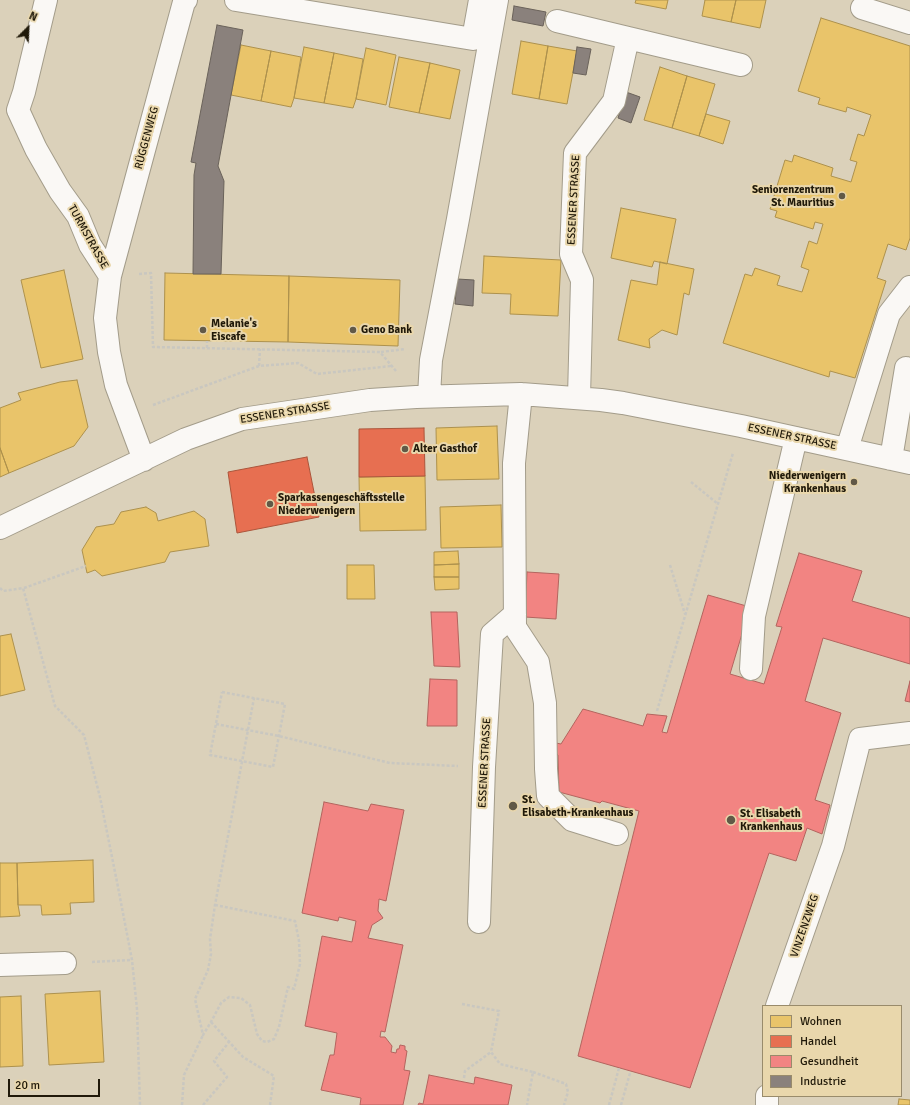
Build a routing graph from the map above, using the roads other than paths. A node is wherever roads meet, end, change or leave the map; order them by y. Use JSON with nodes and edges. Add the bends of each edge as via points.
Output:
{"nodes":[{"id":1,"x":46,"y":0,"type":"edge"},
{"id":2,"x":186,"y":0,"type":"edge"},
{"id":3,"x":236,"y":0,"type":"edge"},
{"id":4,"x":480,"y":0,"type":"edge"},
{"id":5,"x":497,"y":0,"type":"edge"},
{"id":6,"x":862,"y":8,"type":"dead end"},
{"id":7,"x":557,"y":21,"type":"dead end"},
{"id":8,"x":910,"y":23,"type":"edge"},
{"id":9,"x":628,"y":38,"type":"junction"},
{"id":10,"x":741,"y":65,"type":"dead end"},
{"id":11,"x":9,"y":110,"type":"edge"},
{"id":12,"x":110,"y":276,"type":"junction"},
{"id":13,"x":910,"y":288,"type":"edge"},
{"id":14,"x":910,"y":369,"type":"edge"},
{"id":15,"x":522,"y":394,"type":"junction"},
{"id":16,"x":422,"y":396,"type":"junction"},
{"id":17,"x":579,"y":397,"type":"junction"},
{"id":18,"x":796,"y":438,"type":"junction"},
{"id":19,"x":846,"y":449,"type":"junction"},
{"id":20,"x":144,"y":460,"type":"junction"},
{"id":21,"x":900,"y":461,"type":"edge"},
{"id":22,"x":0,"y":528,"type":"edge"},
{"id":23,"x":515,"y":614,"type":"junction"},
{"id":24,"x":751,"y":668,"type":"dead end"},
{"id":25,"x":910,"y":733,"type":"edge"},
{"id":26,"x":617,"y":834,"type":"dead end"},
{"id":27,"x":479,"y":922,"type":"dead end"},
{"id":28,"x":65,"y":963,"type":"road end"},
{"id":29,"x":0,"y":965,"type":"edge"},
{"id":30,"x":777,"y":1005,"type":"edge"}],
"edges":[{"from":1,"to":11,"type":"street","via":[[24,92]]},
{"from":2,"to":12,"type":"street","name":"RÜGGENWEG"},
{"from":3,"to":4,"type":"street","via":[[473,38]]},
{"from":5,"to":16,"type":"street","via":[[458,219]]},
{"from":6,"to":8,"type":"street"},
{"from":7,"to":9,"type":"street"},
{"from":9,"to":10,"type":"street"},
{"from":9,"to":17,"type":"street","name":"ESSENER STRASSE","via":[[614,101],[575,153],[571,254],[582,280]]},
{"from":11,"to":12,"type":"street","name":"TURMSTRASSE","via":[[78,216],[90,244]]},
{"from":12,"to":20,"type":"street","name":"TURMSTRASSE","via":[[106,318],[109,352],[116,385]]},
{"from":13,"to":19,"type":"street","via":[[889,314]]},
{"from":14,"to":21,"type":"street","via":[[906,368]]},
{"from":15,"to":16,"type":"street","name":"ESSENER STRASSE"},
{"from":15,"to":17,"type":"street","name":"ESSENER STRASSE"},
{"from":15,"to":23,"type":"street","via":[[514,463]]},
{"from":16,"to":20,"type":"street","name":"ESSENER STRASSE","via":[[370,400],[242,418],[186,439]]},
{"from":17,"to":18,"type":"street","name":"ESSENER STRASSE","via":[[623,402]]},
{"from":18,"to":19,"type":"street","name":"ESSENER STRASSE"},
{"from":18,"to":24,"type":"street","via":[[754,616]]},
{"from":19,"to":21,"type":"street","name":"ESSENER STRASSE"},
{"from":20,"to":22,"type":"street","name":"ESSENER STRASSE"},
{"from":23,"to":26,"type":"street","via":[[515,627],[538,662],[545,703],[548,796],[572,820]]},
{"from":23,"to":27,"type":"street","name":"ESSENER STRASSE","via":[[492,634]]},
{"from":25,"to":30,"type":"street","name":"VINZENZWEG","via":[[860,740],[833,846]]},
{"from":28,"to":29,"type":"street"}]}
